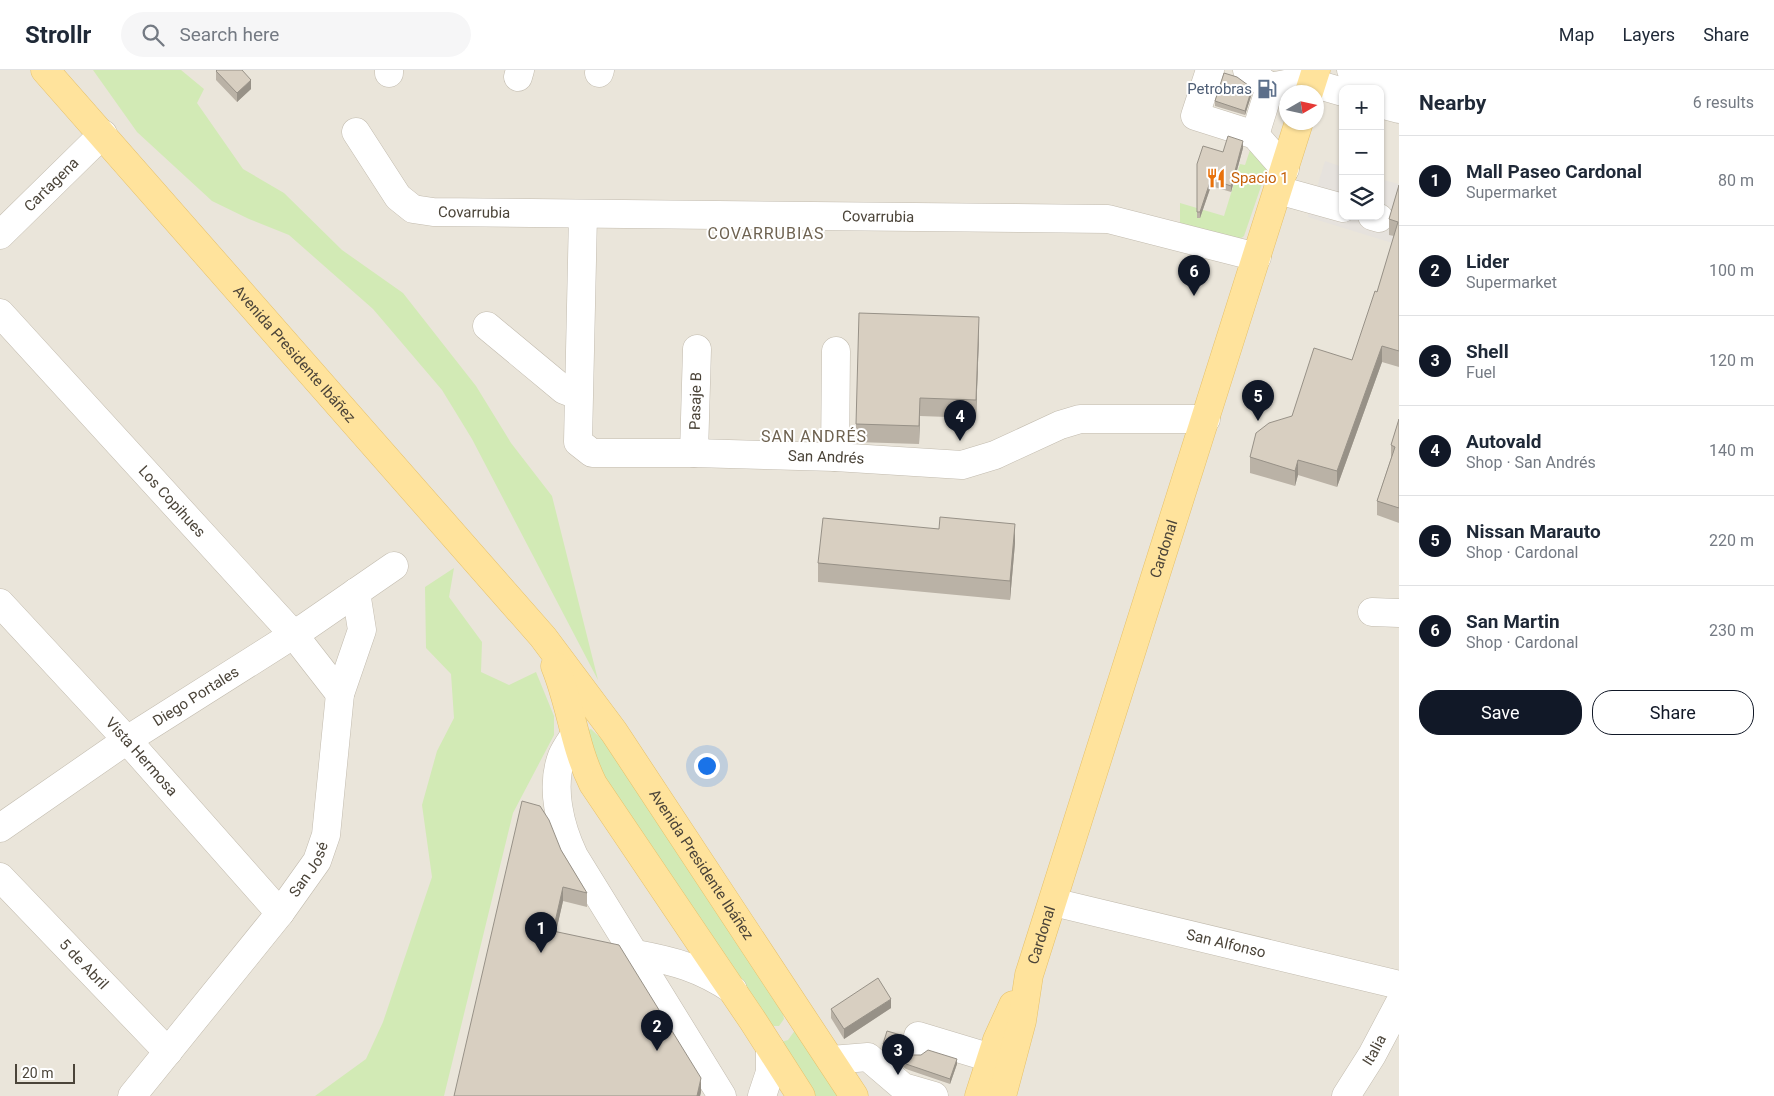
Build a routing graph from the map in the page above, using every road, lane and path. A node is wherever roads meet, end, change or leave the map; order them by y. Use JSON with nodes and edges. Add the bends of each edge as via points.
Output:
{"nodes":[{"id":1,"x":45,"y":70,"type":"edge"},
{"id":2,"x":1210,"y":70,"type":"edge"},
{"id":3,"x":1247,"y":70,"type":"edge"},
{"id":4,"x":1351,"y":70,"type":"edge"},
{"id":5,"x":1313,"y":80,"type":"edge"},
{"id":6,"x":1399,"y":84,"type":"edge"},
{"id":7,"x":1270,"y":87,"type":"junction"},
{"id":8,"x":1339,"y":90,"type":"edge"},
{"id":9,"x":1384,"y":105,"type":"edge"},
{"id":10,"x":1399,"y":109,"type":"edge"},
{"id":11,"x":1297,"y":130,"type":"edge"},
{"id":12,"x":356,"y":132,"type":"dead end"},
{"id":13,"x":103,"y":134,"type":"junction"},
{"id":14,"x":1255,"y":135,"type":"junction"},
{"id":15,"x":1282,"y":179,"type":"junction"},
{"id":16,"x":1339,"y":206,"type":"edge"},
{"id":17,"x":583,"y":215,"type":"junction"},
{"id":18,"x":0,"y":235,"type":"edge"},
{"id":19,"x":1257,"y":257,"type":"junction"},
{"id":20,"x":0,"y":313,"type":"edge"},
{"id":21,"x":488,"y":326,"type":"dead end"},
{"id":22,"x":697,"y":348,"type":"dead end"},
{"id":23,"x":836,"y":351,"type":"dead end"},
{"id":24,"x":577,"y":395,"type":"junction"},
{"id":25,"x":1206,"y":419,"type":"junction"},
{"id":26,"x":694,"y":453,"type":"junction"},
{"id":27,"x":835,"y":457,"type":"junction"},
{"id":28,"x":394,"y":566,"type":"dead end"},
{"id":29,"x":356,"y":592,"type":"junction"},
{"id":30,"x":0,"y":603,"type":"edge"},
{"id":31,"x":1372,"y":612,"type":"dead end"},
{"id":32,"x":1399,"y":613,"type":"edge"},
{"id":33,"x":294,"y":635,"type":"junction"},
{"id":34,"x":543,"y":637,"type":"junction"},
{"id":35,"x":340,"y":694,"type":"junction"},
{"id":36,"x":614,"y":732,"type":"junction"},
{"id":37,"x":574,"y":736,"type":"junction"},
{"id":38,"x":127,"y":740,"type":"junction"},
{"id":39,"x":593,"y":784,"type":"junction"},
{"id":40,"x":561,"y":819,"type":"junction"},
{"id":41,"x":0,"y":828,"type":"edge"},
{"id":42,"x":0,"y":877,"type":"edge"},
{"id":43,"x":1053,"y":902,"type":"junction"},
{"id":44,"x":280,"y":913,"type":"junction"},
{"id":45,"x":636,"y":954,"type":"junction"},
{"id":46,"x":1030,"y":975,"type":"junction"},
{"id":47,"x":1399,"y":986,"type":"edge"},
{"id":48,"x":733,"y":990,"type":"junction"},
{"id":49,"x":792,"y":1000,"type":"junction"},
{"id":50,"x":1399,"y":1004,"type":"edge"},
{"id":51,"x":753,"y":1021,"type":"junction"},
{"id":52,"x":770,"y":1048,"type":"junction"},
{"id":53,"x":168,"y":1052,"type":"junction"},
{"id":54,"x":991,"y":1058,"type":"junction"},
{"id":55,"x":831,"y":1060,"type":"junction"},
{"id":56,"x":907,"y":1074,"type":"edge"},
{"id":57,"x":132,"y":1096,"type":"edge"},
{"id":58,"x":722,"y":1096,"type":"edge"},
{"id":59,"x":762,"y":1096,"type":"edge"},
{"id":60,"x":801,"y":1096,"type":"edge"},
{"id":61,"x":854,"y":1096,"type":"edge"},
{"id":62,"x":934,"y":1096,"type":"edge"},
{"id":63,"x":979,"y":1096,"type":"edge"},
{"id":64,"x":1002,"y":1096,"type":"edge"},
{"id":65,"x":1346,"y":1096,"type":"edge"}],
"edges":[{"from":1,"to":13,"type":"main road","name":"Avenida Presidente Ibáñez"},
{"from":2,"to":14,"type":"street","via":[[1195,116]]},
{"from":3,"to":7,"type":"street"},
{"from":4,"to":6,"type":"street"},
{"from":5,"to":7,"type":"street"},
{"from":5,"to":8,"type":"street"},
{"from":7,"to":14,"type":"street"},
{"from":9,"to":10,"type":"street"},
{"from":11,"to":15,"type":"main road","name":"Cardonal"},
{"from":12,"to":17,"type":"street","name":"Covarrubia","via":[[398,197],[413,209]]},
{"from":13,"to":18,"type":"street","name":"Cartagena"},
{"from":13,"to":34,"type":"main road","name":"Avenida Presidente Ibáñez"},
{"from":14,"to":15,"type":"street"},
{"from":15,"to":16,"type":"street"},
{"from":15,"to":19,"type":"main road","name":"Cardonal"},
{"from":17,"to":19,"type":"street","name":"Covarrubia","via":[[1108,220]]},
{"from":17,"to":24,"type":"street","name":"San Andrés"},
{"from":19,"to":25,"type":"main road","name":"Cardonal"},
{"from":20,"to":33,"type":"street","name":"Los Copihues"},
{"from":21,"to":24,"type":"street","via":[[564,390]]},
{"from":22,"to":26,"type":"street","name":"Pasaje B"},
{"from":23,"to":27,"type":"street"},
{"from":24,"to":26,"type":"street","name":"San Andrés","via":[[578,442],[592,453]]},
{"from":25,"to":27,"type":"street","name":"San Andrés","via":[[1080,419],[995,455],[962,465]]},
{"from":25,"to":43,"type":"main road","name":"Cardonal"},
{"from":26,"to":27,"type":"street","name":"San Andrés"},
{"from":28,"to":29,"type":"street","name":"Diego Portales"},
{"from":29,"to":33,"type":"street","name":"Diego Portales"},
{"from":29,"to":35,"type":"street","name":"San José","via":[[362,630]]},
{"from":30,"to":38,"type":"street","name":"Vista Hermosa"},
{"from":31,"to":32,"type":"street"},
{"from":33,"to":35,"type":"street","name":"Los Copihues"},
{"from":33,"to":38,"type":"street","name":"Diego Portales"},
{"from":34,"to":36,"type":"main road","name":"Avenida Presidente Ibáñez"},
{"from":34,"to":37,"type":"main road","name":"Avenida Presidente Ibáñez","via":[[563,686]]},
{"from":35,"to":44,"type":"street","name":"San José","via":[[326,835],[317,860]]},
{"from":36,"to":37,"type":"main road","via":[[598,721],[592,721],[582,726]]},
{"from":36,"to":49,"type":"main road","name":"Avenida Presidente Ibáñez"},
{"from":37,"to":39,"type":"main road","name":"Avenida Presidente Ibáñez"},
{"from":37,"to":40,"type":"street","via":[[563,754],[558,774]]},
{"from":38,"to":41,"type":"street","name":"Diego Portales"},
{"from":38,"to":44,"type":"street","name":"Vista Hermosa"},
{"from":39,"to":40,"type":"street","via":[[572,790],[566,798]]},
{"from":39,"to":48,"type":"main road","name":"Avenida Presidente Ibáñez"},
{"from":40,"to":45,"type":"street","via":[[574,856]]},
{"from":42,"to":53,"type":"street","name":"5 de Abril"},
{"from":43,"to":46,"type":"main road","name":"Cardonal"},
{"from":43,"to":47,"type":"street","name":"San Alfonso"},
{"from":44,"to":53,"type":"street","name":"San José"},
{"from":45,"to":48,"type":"street","via":[[700,970]]},
{"from":45,"to":58,"type":"street"},
{"from":46,"to":54,"type":"main road","name":"Cardonal","via":[[1007,1017]]},
{"from":46,"to":64,"type":"main road","name":"Cardonal","via":[[1022,1022]]},
{"from":48,"to":51,"type":"main road","name":"Avenida Presidente Ibáñez"},
{"from":49,"to":51,"type":"main road","via":[[795,1016],[786,1032],[764,1032]]},
{"from":49,"to":55,"type":"main road","name":"Avenida Presidente Ibáñez"},
{"from":50,"to":65,"type":"street","name":"Italia"},
{"from":51,"to":52,"type":"main road","name":"Avenida Presidente Ibáñez"},
{"from":52,"to":59,"type":"street","via":[[770,1072]]},
{"from":52,"to":60,"type":"main road","name":"Avenida Presidente Ibáñez"},
{"from":53,"to":57,"type":"street","name":"San José"},
{"from":54,"to":56,"type":"street","via":[[918,1036]]},
{"from":54,"to":63,"type":"main road","name":"Cardonal"},
{"from":55,"to":56,"type":"street","via":[[868,1057]]},
{"from":55,"to":61,"type":"main road","name":"Avenida Presidente Ibáñez"},
{"from":56,"to":62,"type":"street"}]}
